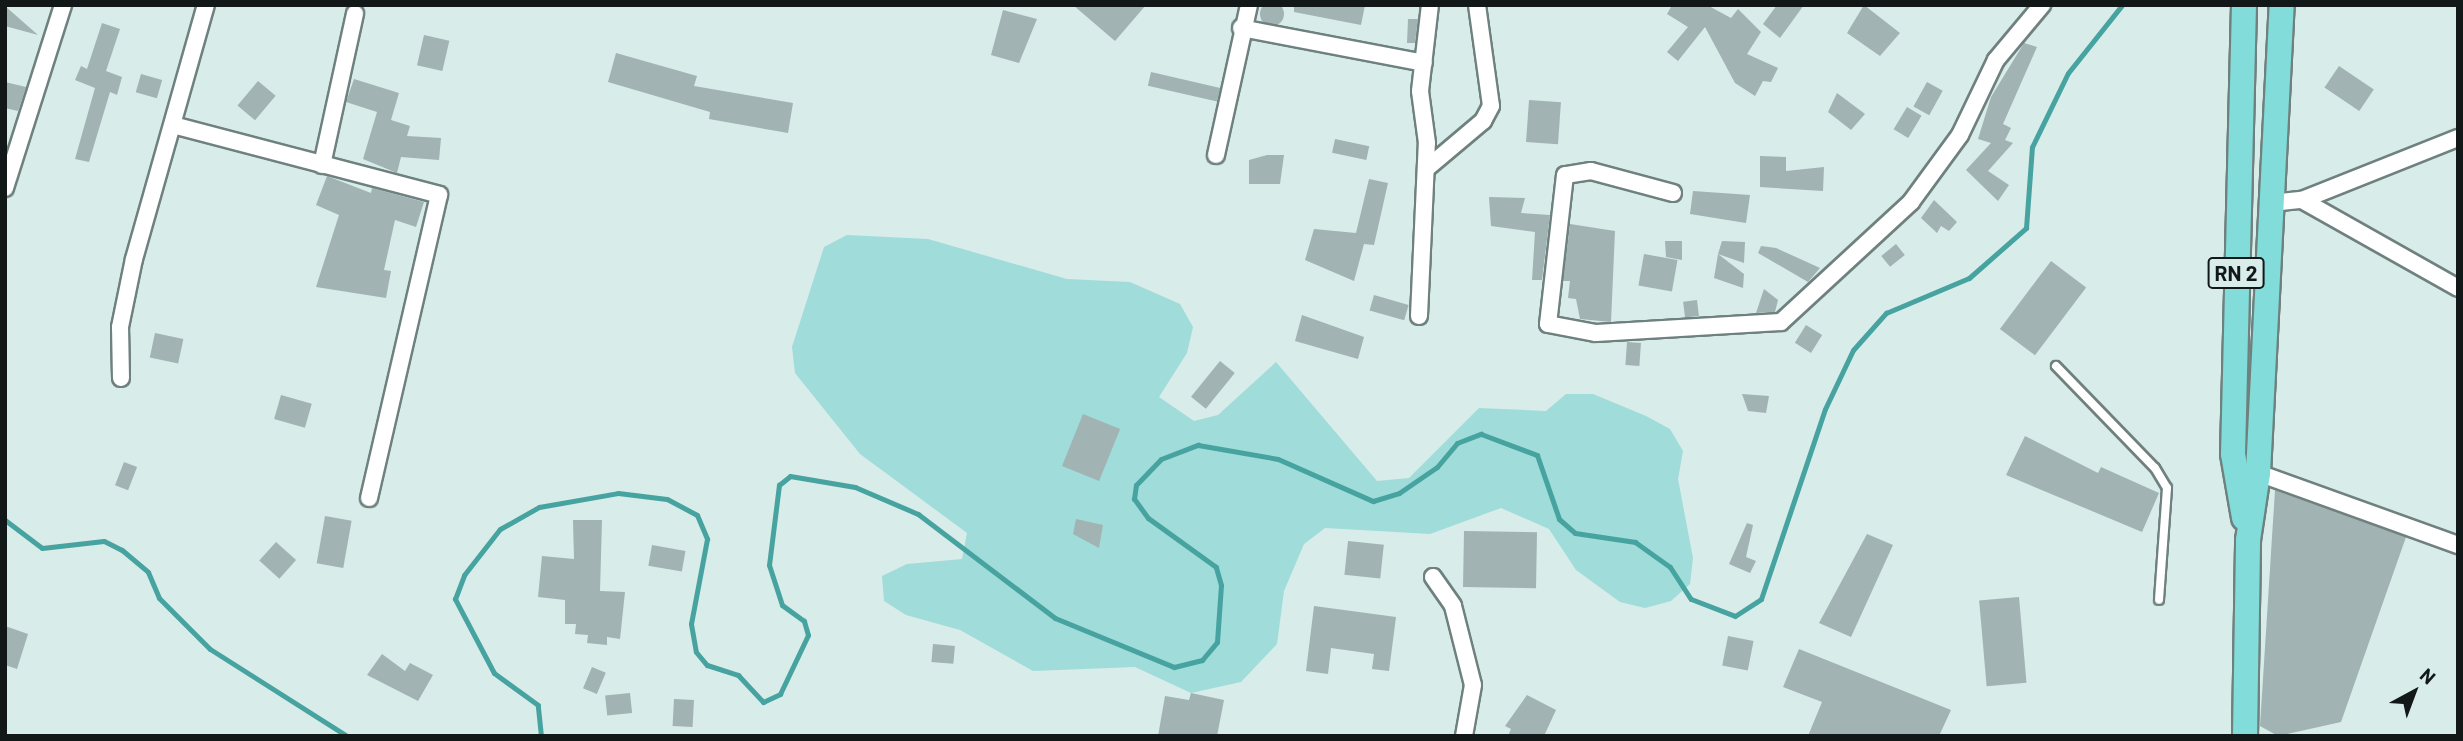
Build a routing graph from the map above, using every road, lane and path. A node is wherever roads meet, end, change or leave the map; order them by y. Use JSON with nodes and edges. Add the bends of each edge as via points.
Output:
{"nodes":[{"id":1,"x":63,"y":5,"type":"edge"},
{"id":2,"x":206,"y":5,"type":"edge"},
{"id":3,"x":1249,"y":5,"type":"edge"},
{"id":4,"x":1430,"y":5,"type":"edge"},
{"id":5,"x":1477,"y":5,"type":"edge"},
{"id":6,"x":2042,"y":5,"type":"edge"},
{"id":7,"x":2244,"y":5,"type":"edge"},
{"id":8,"x":2282,"y":5,"type":"edge"},
{"id":9,"x":355,"y":14,"type":"dead end"},
{"id":10,"x":1241,"y":28,"type":"junction"},
{"id":11,"x":1424,"y":63,"type":"junction"},
{"id":12,"x":173,"y":124,"type":"junction"},
{"id":13,"x":2458,"y":138,"type":"edge"},
{"id":14,"x":1216,"y":155,"type":"dead end"},
{"id":15,"x":323,"y":165,"type":"junction"},
{"id":16,"x":1426,"y":169,"type":"junction"},
{"id":17,"x":5,"y":188,"type":"edge"},
{"id":18,"x":1673,"y":193,"type":"dead end"},
{"id":19,"x":2302,"y":200,"type":"junction"},
{"id":20,"x":2272,"y":203,"type":"junction"},
{"id":21,"x":2458,"y":288,"type":"edge"},
{"id":22,"x":1419,"y":316,"type":"dead end"},
{"id":23,"x":2056,"y":366,"type":"dead end"},
{"id":24,"x":121,"y":378,"type":"dead end"},
{"id":25,"x":2258,"y":473,"type":"junction"},
{"id":26,"x":369,"y":498,"type":"dead end"},
{"id":27,"x":2248,"y":540,"type":"junction"},
{"id":28,"x":2458,"y":545,"type":"edge"},
{"id":29,"x":1433,"y":577,"type":"dead end"},
{"id":30,"x":2159,"y":600,"type":"dead end"},
{"id":31,"x":1464,"y":736,"type":"edge"},
{"id":32,"x":2245,"y":736,"type":"edge"}],
"edges":[{"from":1,"to":17,"type":"street"},
{"from":2,"to":12,"type":"street"},
{"from":3,"to":10,"type":"street"},
{"from":4,"to":11,"type":"street"},
{"from":5,"to":16,"type":"street","via":[[1491,106],[1483,121]]},
{"from":6,"to":18,"type":"street","via":[[1996,60],[1960,135],[1911,202],[1781,322],[1596,333],[1548,324],[1565,175],[1591,171]]},
{"from":7,"to":27,"type":"main road","number":"RN 2","via":[[2233,454]]},
{"from":8,"to":20,"type":"main road","number":"RN 2"},
{"from":9,"to":15,"type":"street"},
{"from":10,"to":11,"type":"street"},
{"from":10,"to":14,"type":"street"},
{"from":11,"to":16,"type":"street"},
{"from":12,"to":15,"type":"street"},
{"from":12,"to":24,"type":"street","via":[[134,259],[120,327]]},
{"from":13,"to":19,"type":"street"},
{"from":15,"to":26,"type":"street","via":[[439,195]]},
{"from":16,"to":22,"type":"street"},
{"from":19,"to":20,"type":"street"},
{"from":19,"to":21,"type":"street"},
{"from":20,"to":25,"type":"main road","number":"RN 2"},
{"from":23,"to":30,"type":"lane","via":[[2155,468],[2167,488]]},
{"from":25,"to":27,"type":"main road","number":"RN 2"},
{"from":25,"to":28,"type":"street"},
{"from":27,"to":32,"type":"main road","number":"RN 2"},
{"from":29,"to":31,"type":"street","via":[[1453,606],[1473,685]]}]}
